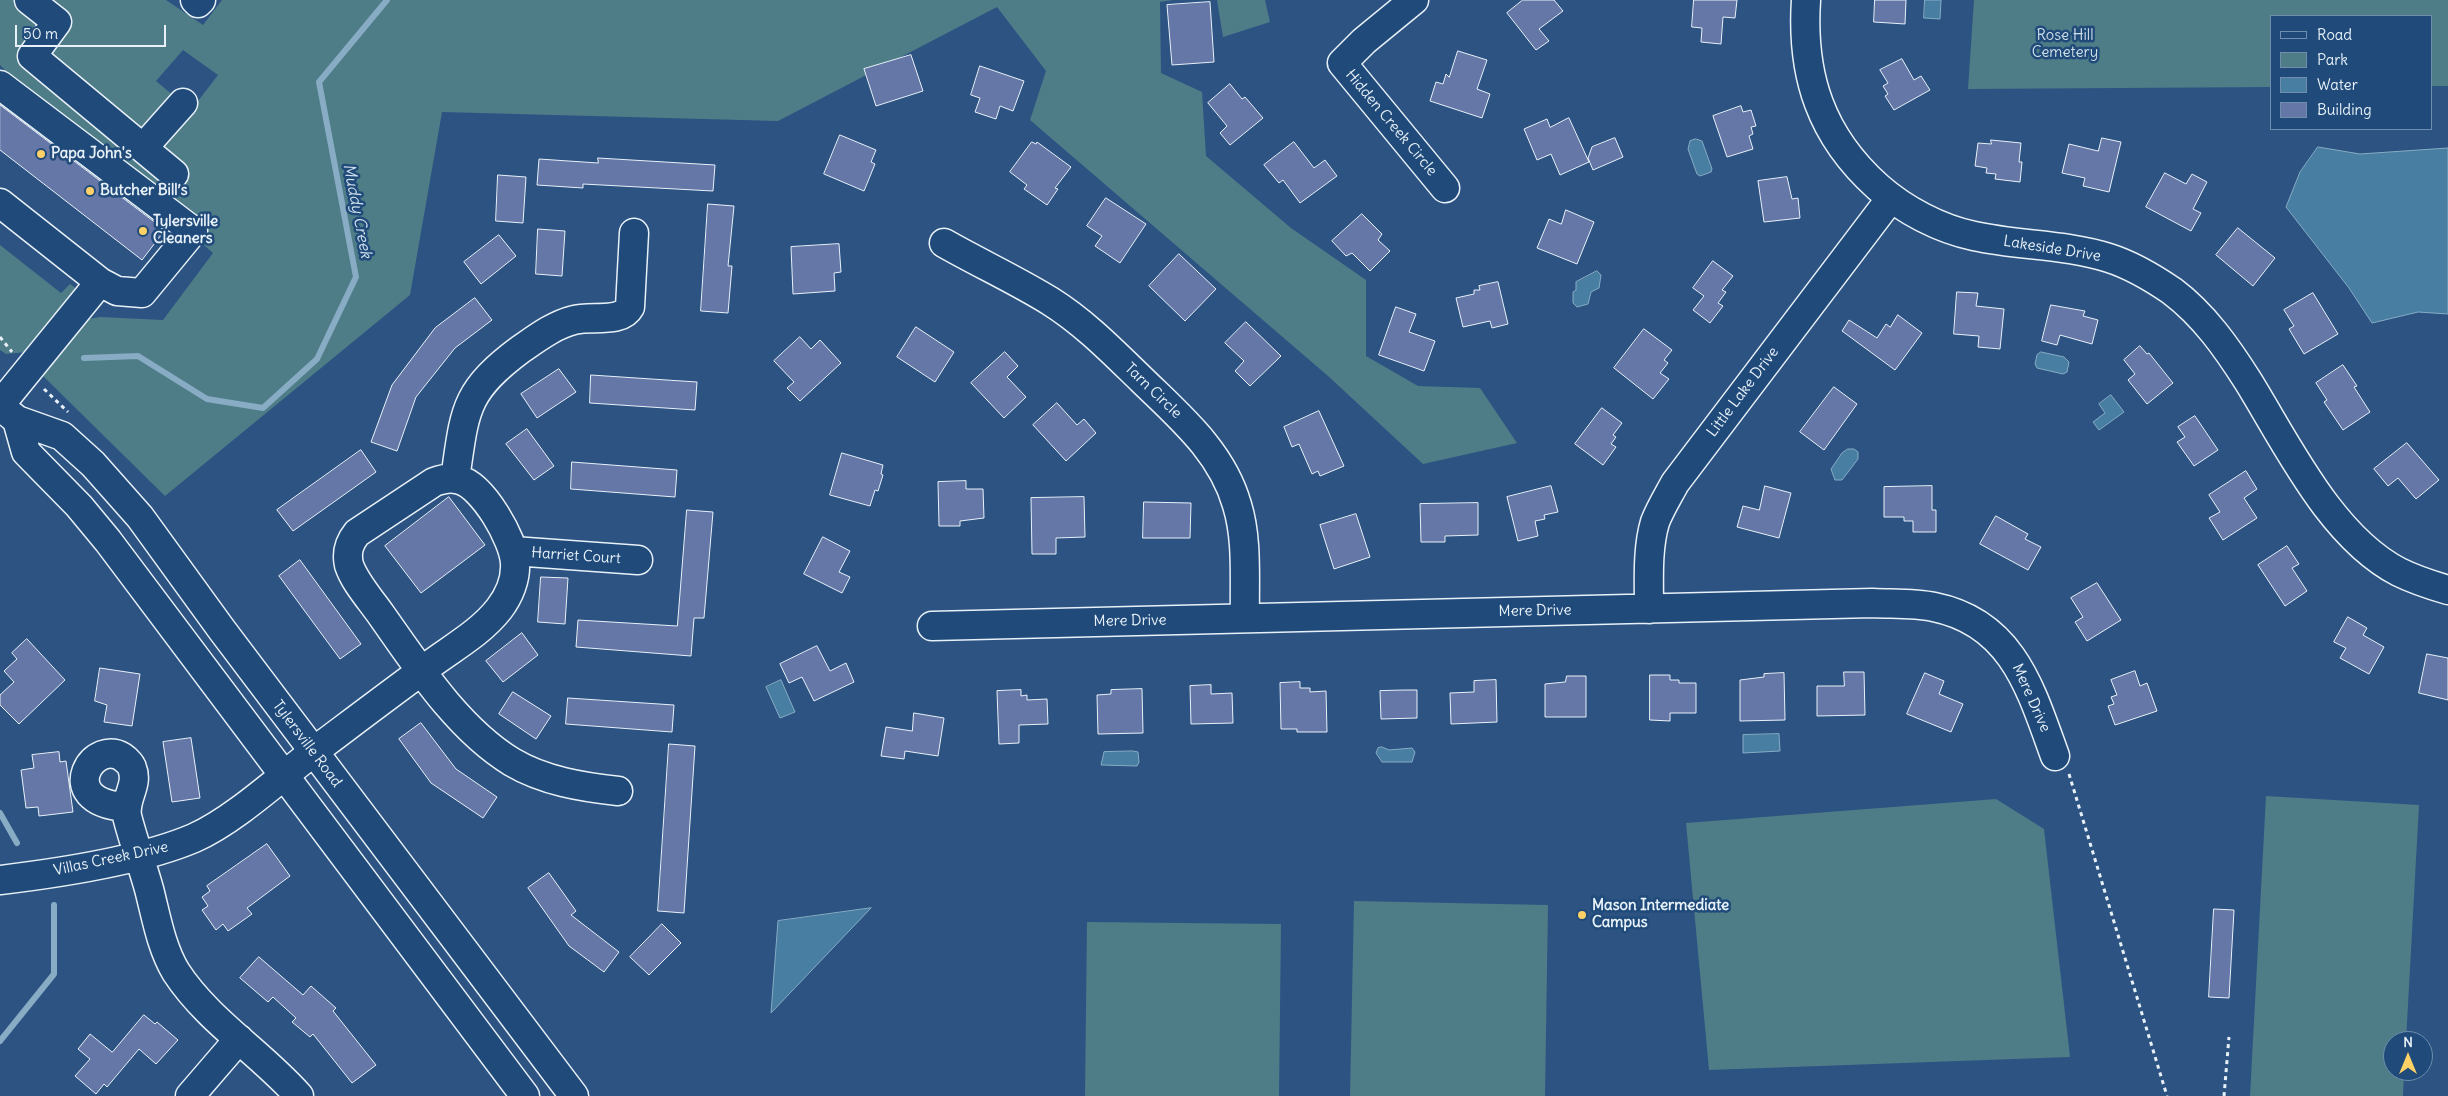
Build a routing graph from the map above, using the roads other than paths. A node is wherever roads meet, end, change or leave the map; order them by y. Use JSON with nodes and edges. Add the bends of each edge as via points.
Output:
{"nodes":[{"id":1,"x":29,"y":0,"type":"edge"},
{"id":2,"x":194,"y":0,"type":"edge"},
{"id":3,"x":201,"y":0,"type":"edge"},
{"id":4,"x":1414,"y":0,"type":"edge"},
{"id":5,"x":1806,"y":0,"type":"edge"},
{"id":6,"x":0,"y":85,"type":"edge"},
{"id":7,"x":183,"y":103,"type":"dead end"},
{"id":8,"x":143,"y":148,"type":"junction"},
{"id":9,"x":174,"y":174,"type":"dead end"},
{"id":10,"x":1445,"y":188,"type":"dead end"},
{"id":11,"x":1891,"y":198,"type":"junction"},
{"id":12,"x":0,"y":203,"type":"edge"},
{"id":13,"x":634,"y":233,"type":"dead end"},
{"id":14,"x":944,"y":242,"type":"dead end"},
{"id":15,"x":100,"y":282,"type":"junction"},
{"id":16,"x":6,"y":410,"type":"edge"},
{"id":17,"x":455,"y":479,"type":"junction"},
{"id":18,"x":513,"y":551,"type":"junction"},
{"id":19,"x":638,"y":560,"type":"dead end"},
{"id":20,"x":2448,"y":590,"type":"edge"},
{"id":21,"x":1649,"y":609,"type":"junction"},
{"id":22,"x":1245,"y":618,"type":"junction"},
{"id":23,"x":932,"y":626,"type":"dead end"},
{"id":24,"x":422,"y":670,"type":"junction"},
{"id":25,"x":313,"y":752,"type":"junction"},
{"id":26,"x":2054,"y":756,"type":"road end"},
{"id":27,"x":284,"y":774,"type":"junction"},
{"id":28,"x":618,"y":791,"type":"dead end"},
{"id":29,"x":125,"y":807,"type":"dead end"},
{"id":30,"x":138,"y":856,"type":"junction"},
{"id":31,"x":0,"y":880,"type":"edge"},
{"id":32,"x":239,"y":1039,"type":"junction"},
{"id":33,"x":190,"y":1096,"type":"edge"},
{"id":34,"x":300,"y":1096,"type":"edge"},
{"id":35,"x":525,"y":1096,"type":"edge"},
{"id":36,"x":574,"y":1096,"type":"edge"}],
"edges":[{"from":1,"to":8,"type":"street","via":[[57,22],[32,56]]},
{"from":2,"to":3,"type":"street","via":[[198,3]]},
{"from":4,"to":10,"type":"street","name":"Hidden Creek Circle","via":[[1342,63]]},
{"from":5,"to":11,"type":"street","name":"Lakeside Drive","via":[[1810,70],[1821,114],[1856,165]]},
{"from":6,"to":15,"type":"street","via":[[193,231],[142,293],[117,291]]},
{"from":7,"to":8,"type":"street"},
{"from":8,"to":9,"type":"street"},
{"from":11,"to":20,"type":"street","name":"Lakeside Drive","via":[[1943,227],[1973,236],[2048,245],[2114,260],[2134,268],[2172,292],[2202,318],[2233,357],[2339,523],[2386,564],[2427,584]]},
{"from":11,"to":21,"type":"street","name":"Little Lake Drive","via":[[1675,483],[1660,510],[1652,539]]},
{"from":12,"to":15,"type":"street"},
{"from":13,"to":17,"type":"street","via":[[627,314],[575,319],[561,324],[535,339],[488,376],[478,387],[466,415]]},
{"from":14,"to":22,"type":"street","name":"Tarn Circle","via":[[1076,319],[1209,449],[1226,476],[1240,520]]},
{"from":15,"to":16,"type":"street"},
{"from":16,"to":25,"type":"street","name":"Tylersville Road","via":[[62,436],[93,464],[140,517]]},
{"from":16,"to":27,"type":"street","via":[[26,452],[108,541]]},
{"from":17,"to":18,"type":"street","via":[[467,483],[480,494],[506,532]]},
{"from":17,"to":24,"type":"street","via":[[434,482],[418,492],[357,533],[348,548],[350,566],[357,580]]},
{"from":18,"to":19,"type":"street","name":"Harriet Court"},
{"from":18,"to":24,"type":"street","via":[[513,579],[499,608],[477,630]]},
{"from":21,"to":22,"type":"street","name":"Mere Drive"},
{"from":21,"to":26,"type":"street","name":"Mere Drive","via":[[1873,603],[1949,610],[1976,623],[2010,653],[2025,679]]},
{"from":22,"to":23,"type":"street","name":"Mere Drive"},
{"from":24,"to":25,"type":"street","name":"Villas Creek Drive"},
{"from":24,"to":28,"type":"street","via":[[465,725],[514,763],[557,781]]},
{"from":25,"to":27,"type":"street","name":"Villas Creek Drive"},
{"from":25,"to":36,"type":"street","name":"Tylersville Road"},
{"from":27,"to":30,"type":"street","name":"Villas Creek Drive","via":[[196,837]]},
{"from":27,"to":35,"type":"street"},
{"from":29,"to":30,"type":"street"},
{"from":30,"to":31,"type":"street","name":"Villas Creek Drive"},
{"from":30,"to":32,"type":"street","via":[[170,959],[194,995]]},
{"from":32,"to":33,"type":"street"},
{"from":32,"to":34,"type":"street"}]}
